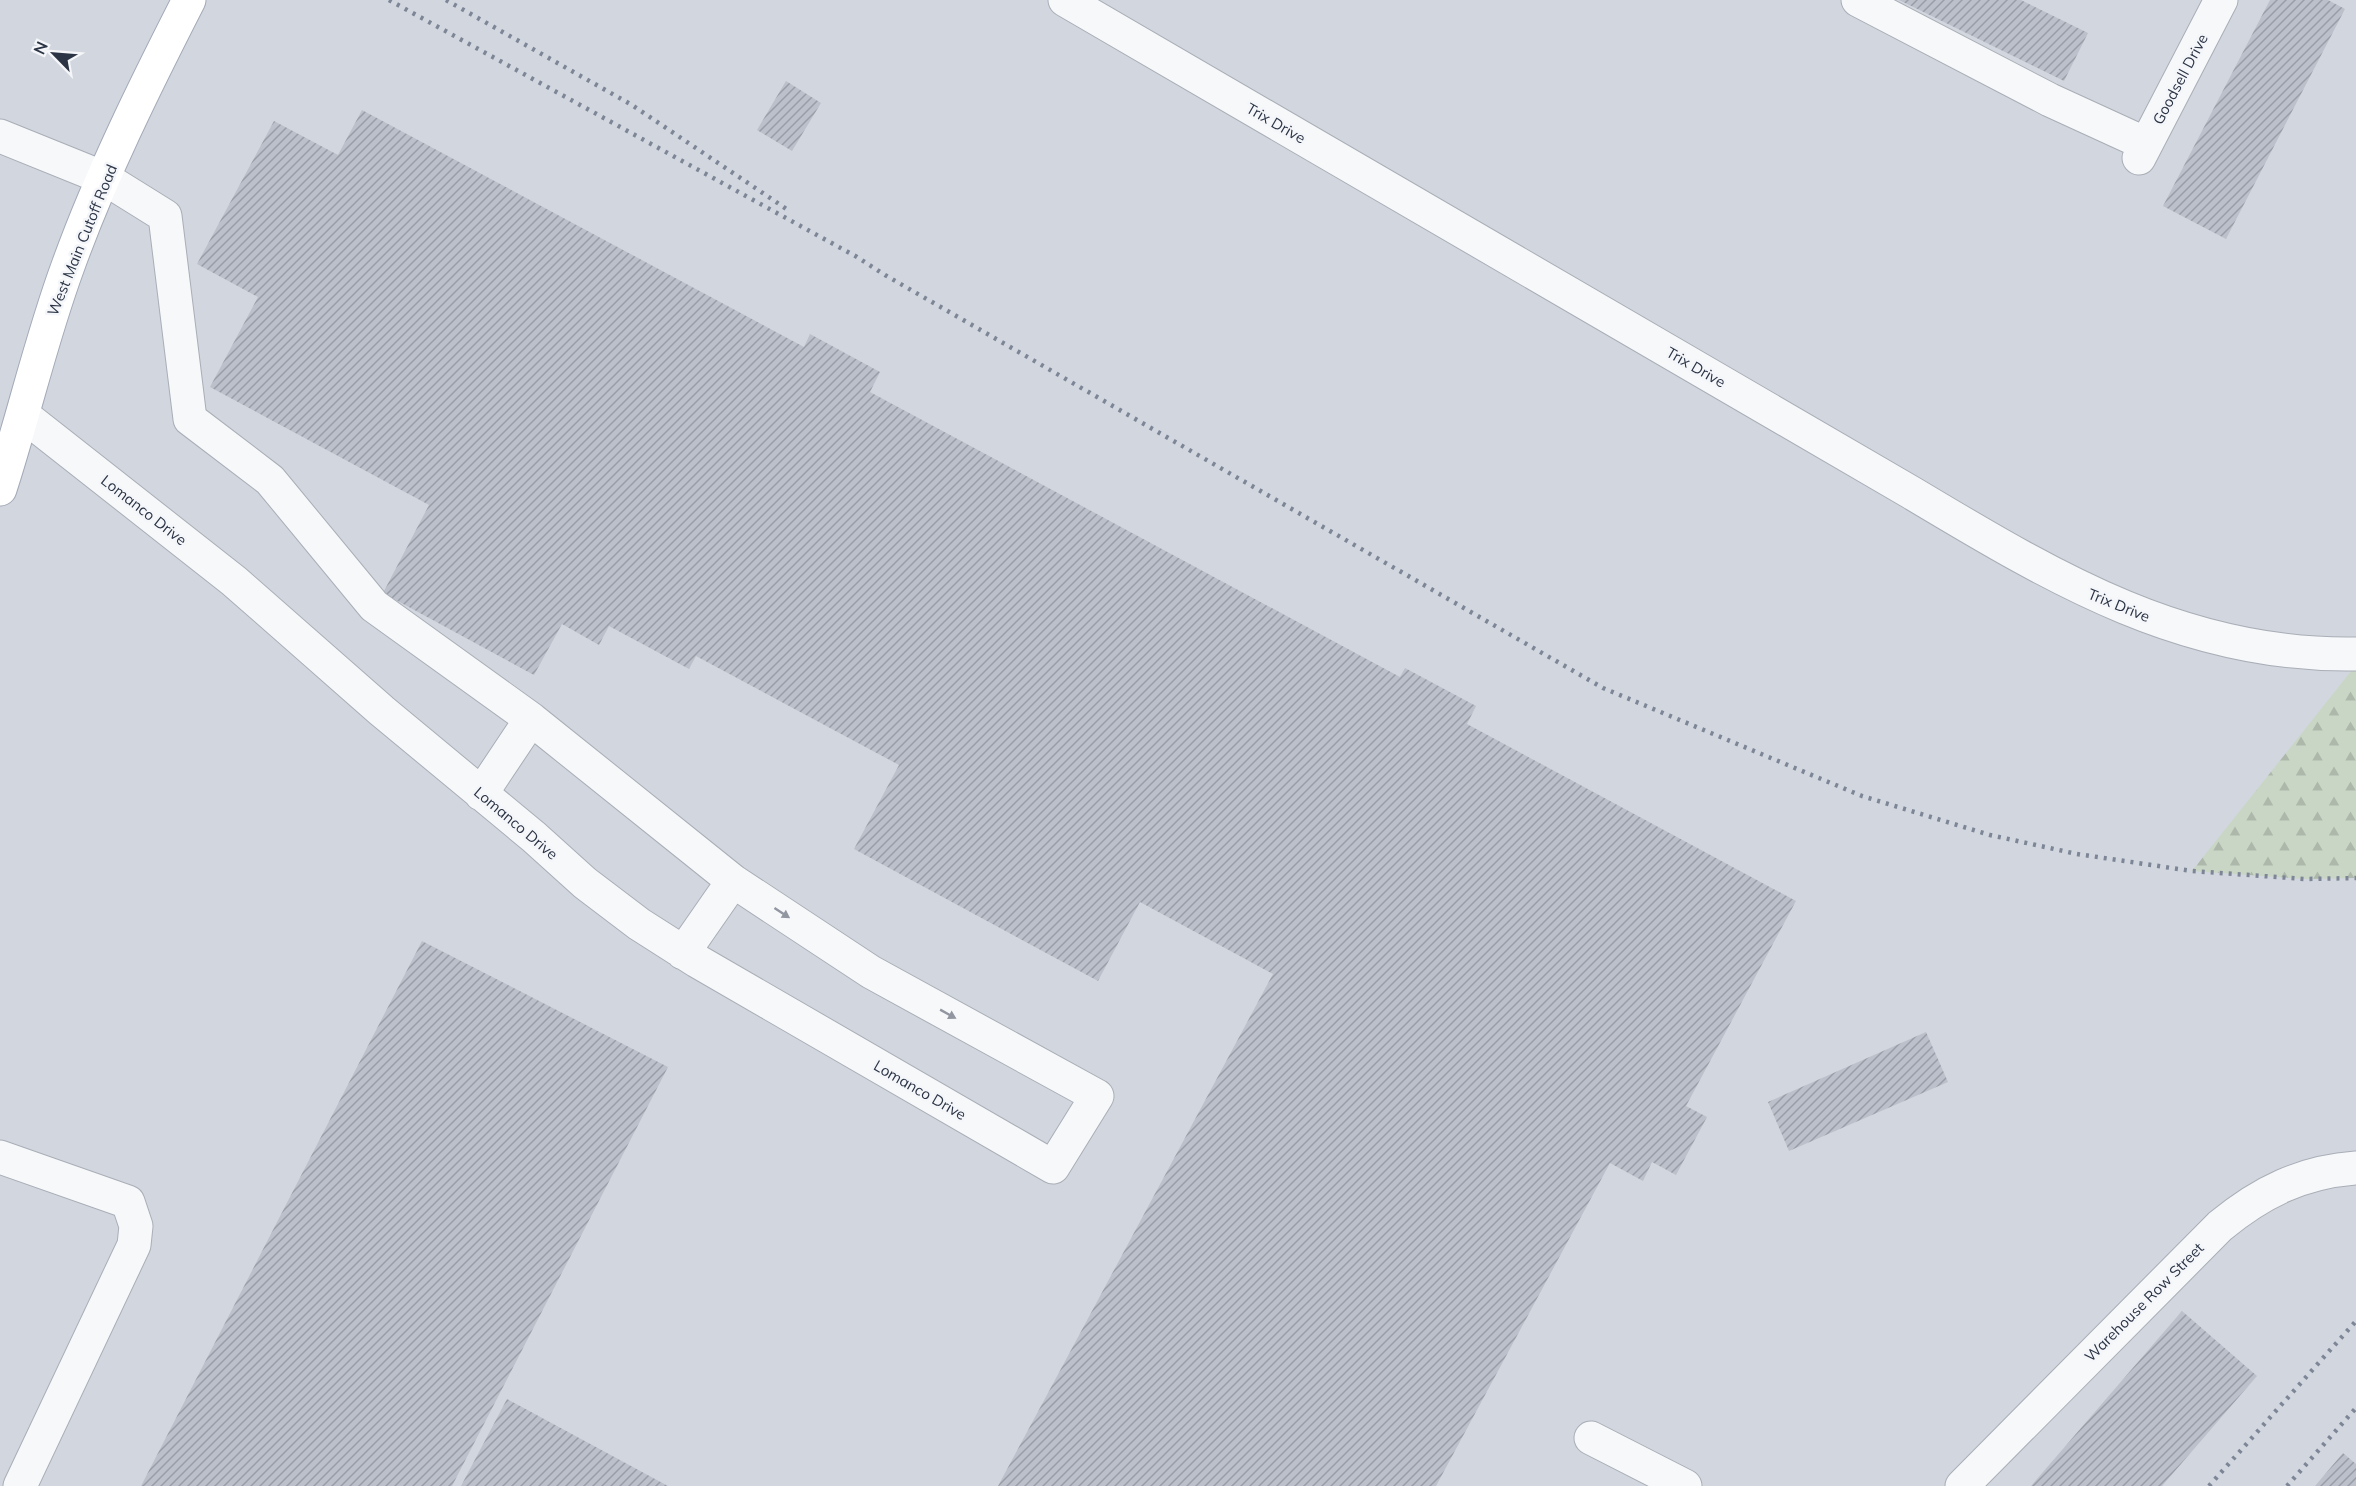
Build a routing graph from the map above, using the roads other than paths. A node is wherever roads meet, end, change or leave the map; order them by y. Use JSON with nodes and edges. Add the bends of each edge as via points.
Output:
{"nodes":[{"id":1,"x":189,"y":0,"type":"edge"},
{"id":2,"x":1065,"y":0,"type":"edge"},
{"id":3,"x":1858,"y":0,"type":"edge"},
{"id":4,"x":2221,"y":0,"type":"edge"},
{"id":5,"x":0,"y":136,"type":"edge"},
{"id":6,"x":104,"y":178,"type":"junction"},
{"id":7,"x":23,"y":415,"type":"junction"},
{"id":8,"x":5,"y":457,"type":"edge"},
{"id":9,"x":0,"y":489,"type":"edge"},
{"id":10,"x":2356,"y":654,"type":"edge"},
{"id":11,"x":531,"y":719,"type":"junction"},
{"id":12,"x":481,"y":794,"type":"junction"},
{"id":13,"x":733,"y":881,"type":"junction"},
{"id":14,"x":683,"y":953,"type":"junction"},
{"id":15,"x":0,"y":1157,"type":"edge"},
{"id":16,"x":2356,"y":1168,"type":"edge"},
{"id":17,"x":1591,"y":1438,"type":"dead end"},
{"id":18,"x":20,"y":1486,"type":"edge"},
{"id":19,"x":1685,"y":1486,"type":"edge"},
{"id":20,"x":1962,"y":1486,"type":"edge"}],
"edges":[{"from":1,"to":6,"type":"main road","name":"West Main Cutoff Road"},
{"from":2,"to":10,"type":"street","name":"Trix Drive","via":[[2022,559],[2086,592],[2165,623],[2236,644],[2316,655]]},
{"from":3,"to":4,"type":"street","name":"Goodsell Drive","via":[[2142,151]]},
{"from":5,"to":6,"type":"street"},
{"from":6,"to":7,"type":"main road","name":"West Main Cutoff Road","via":[[68,265],[38,354]]},
{"from":6,"to":11,"type":"street","via":[[165,216],[190,419],[270,480],[374,606]]},
{"from":7,"to":8,"type":"main road","name":"West Main Cutoff Road"},
{"from":7,"to":12,"type":"street","name":"Lomanco Drive","via":[[234,581]]},
{"from":8,"to":9,"type":"main road","name":"West Main Cutoff Road"},
{"from":11,"to":12,"type":"street"},
{"from":11,"to":13,"type":"street"},
{"from":12,"to":14,"type":"street","name":"Lomanco Drive","via":[[585,883]]},
{"from":13,"to":14,"type":"street"},
{"from":13,"to":14,"type":"street","name":"Lomanco Drive","one_way":true,"via":[[871,972],[1096,1096],[1053,1167]]},
{"from":15,"to":18,"type":"street","via":[[128,1202],[136,1226],[134,1245]]},
{"from":16,"to":20,"type":"street","name":"Warehouse Row Street","via":[[2290,1182],[2248,1203],[2220,1226]]},
{"from":17,"to":19,"type":"street"}]}
